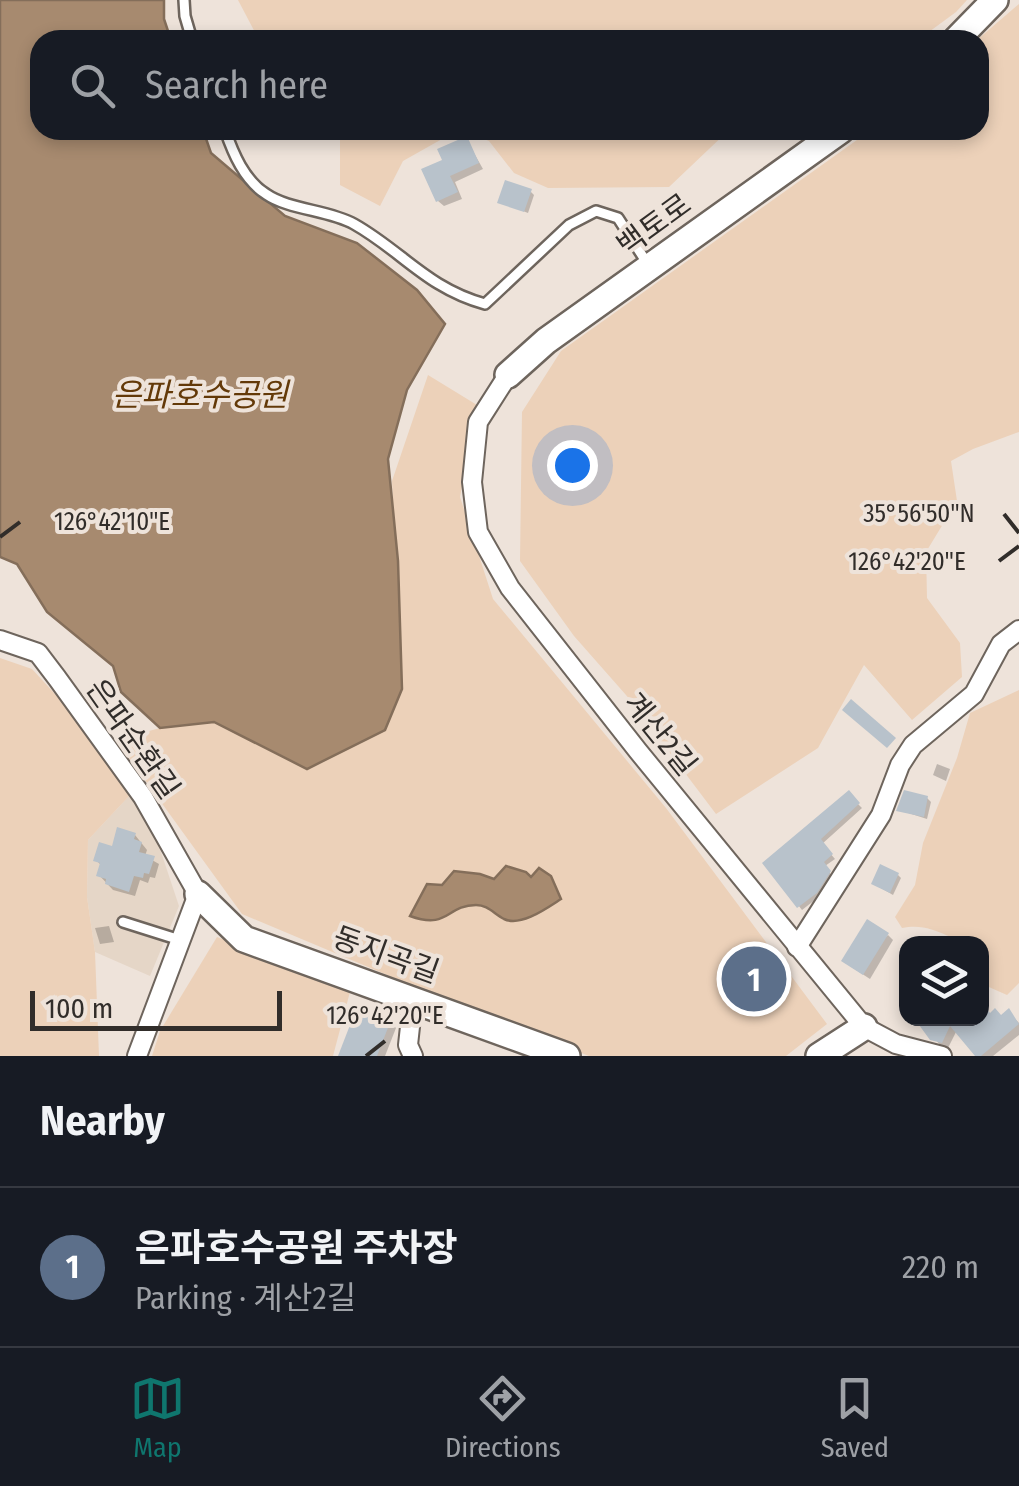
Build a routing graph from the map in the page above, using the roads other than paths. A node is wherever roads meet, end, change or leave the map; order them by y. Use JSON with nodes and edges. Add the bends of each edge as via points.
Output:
{"nodes":[{"id":1,"x":184,"y":0,"type":"edge"},
{"id":2,"x":995,"y":0,"type":"edge"},
{"id":3,"x":190,"y":30,"type":"edge"},
{"id":4,"x":966,"y":30,"type":"edge"},
{"id":5,"x":228,"y":140,"type":"edge"},
{"id":6,"x":827,"y":140,"type":"edge"},
{"id":7,"x":650,"y":268,"type":"junction"},
{"id":8,"x":508,"y":375,"type":"joint"},
{"id":9,"x":1019,"y":630,"type":"edge"},
{"id":10,"x":0,"y":640,"type":"edge"},
{"id":11,"x":198,"y":894,"type":"junction"},
{"id":12,"x":123,"y":922,"type":"dead end"},
{"id":13,"x":180,"y":940,"type":"junction"},
{"id":14,"x":797,"y":947,"type":"junction"},
{"id":15,"x":413,"y":999,"type":"junction"},
{"id":16,"x":864,"y":1027,"type":"junction"},
{"id":17,"x":137,"y":1056,"type":"edge"},
{"id":18,"x":414,"y":1056,"type":"edge"},
{"id":19,"x":567,"y":1056,"type":"edge"},
{"id":20,"x":819,"y":1056,"type":"edge"},
{"id":21,"x":942,"y":1056,"type":"edge"}],
"edges":[{"from":1,"to":3,"type":"lane"},
{"from":2,"to":4,"type":"street"},
{"from":5,"to":7,"type":"lane","via":[[236,162],[266,194],[352,223],[425,278],[465,298],[485,304],[569,225],[596,211],[618,218]]},
{"from":6,"to":7,"type":"street","name":"백토로"},
{"from":7,"to":8,"type":"street","name":"백토로"},
{"from":8,"to":14,"type":"street","name":"계산2길","via":[[478,422],[472,482],[478,532],[510,588]]},
{"from":9,"to":14,"type":"street","via":[[1001,644],[974,694],[913,745],[881,815]]},
{"from":10,"to":11,"type":"street","name":"은파순환길","via":[[38,654],[143,798]]},
{"from":11,"to":13,"type":"street"},
{"from":11,"to":15,"type":"street","name":"동지곡길","via":[[244,939]]},
{"from":12,"to":13,"type":"lane"},
{"from":13,"to":17,"type":"street"},
{"from":14,"to":16,"type":"street","name":"계산2길"},
{"from":15,"to":18,"type":"street","via":[[408,1045]]},
{"from":15,"to":19,"type":"street","name":"동지곡길"},
{"from":16,"to":20,"type":"street"},
{"from":16,"to":21,"type":"street","name":"계산2길"}]}
